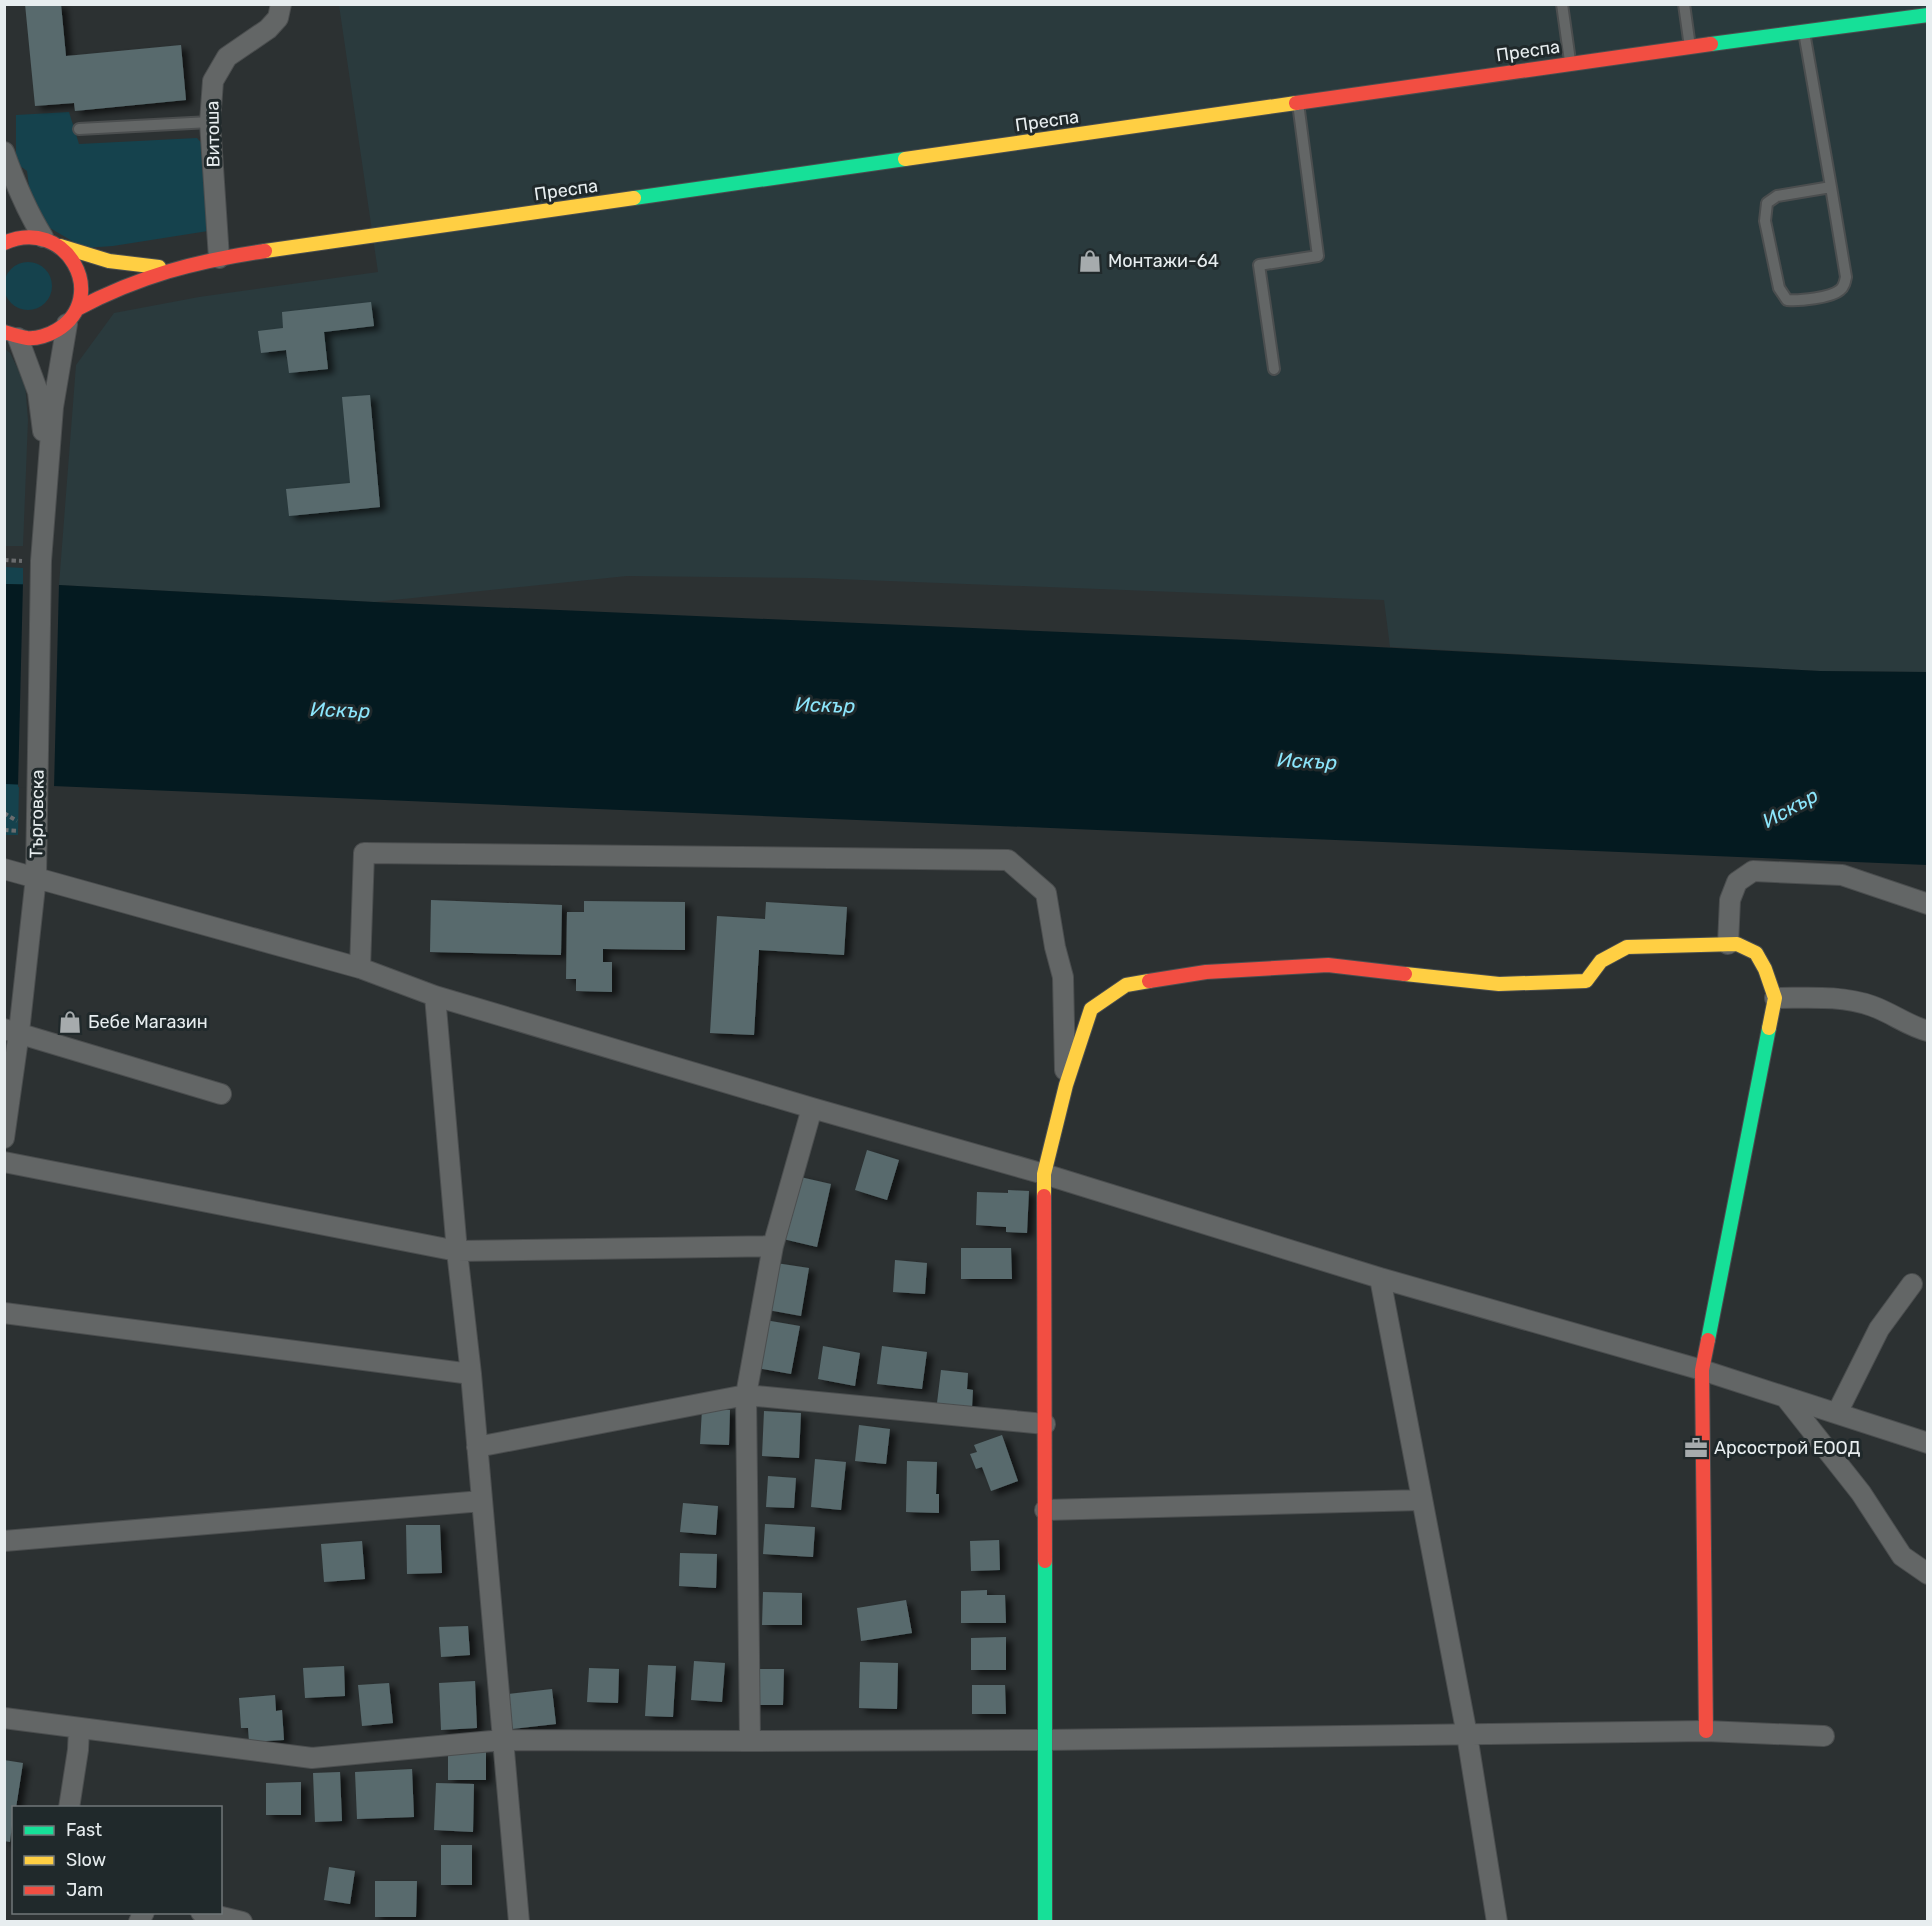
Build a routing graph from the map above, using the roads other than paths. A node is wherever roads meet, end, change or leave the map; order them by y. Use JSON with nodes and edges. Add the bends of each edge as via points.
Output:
{"nodes":[{"id":1,"x":281,"y":4,"type":"edge"},
{"id":2,"x":1562,"y":4,"type":"edge"},
{"id":3,"x":1684,"y":4,"type":"edge"},
{"id":4,"x":1928,"y":15,"type":"edge"},
{"id":5,"x":1804,"y":32,"type":"junction"},
{"id":6,"x":1690,"y":47,"type":"junction"},
{"id":7,"x":1570,"y":63,"type":"junction"},
{"id":8,"x":1298,"y":103,"type":"junction"},
{"id":9,"x":210,"y":122,"type":"junction"},
{"id":10,"x":79,"y":129,"type":"dead end"},
{"id":11,"x":4,"y":153,"type":"edge"},
{"id":12,"x":1831,"y":187,"type":"junction"},
{"id":13,"x":52,"y":241,"type":"junction"},
{"id":14,"x":4,"y":243,"type":"edge"},
{"id":15,"x":219,"y":258,"type":"junction"},
{"id":16,"x":173,"y":267,"type":"junction"},
{"id":17,"x":72,"y":316,"type":"junction"},
{"id":18,"x":11,"y":335,"type":"edge"},
{"id":19,"x":1274,"y":369,"type":"dead end"},
{"id":20,"x":45,"y":488,"type":"junction"},
{"id":21,"x":4,"y":869,"type":"edge"},
{"id":22,"x":36,"y":877,"type":"junction"},
{"id":23,"x":1928,"y":904,"type":"edge"},
{"id":24,"x":1728,"y":944,"type":"junction"},
{"id":25,"x":360,"y":968,"type":"junction"},
{"id":26,"x":435,"y":996,"type":"junction"},
{"id":27,"x":1775,"y":998,"type":"junction"},
{"id":28,"x":12,"y":1030,"type":"edge"},
{"id":29,"x":1928,"y":1031,"type":"edge"},
{"id":30,"x":1066,"y":1085,"type":"junction"},
{"id":31,"x":220,"y":1094,"type":"dead end"},
{"id":32,"x":812,"y":1108,"type":"junction"},
{"id":33,"x":4,"y":1138,"type":"edge"},
{"id":34,"x":4,"y":1162,"type":"edge"},
{"id":35,"x":1044,"y":1174,"type":"junction"},
{"id":36,"x":773,"y":1246,"type":"junction"},
{"id":37,"x":458,"y":1251,"type":"junction"},
{"id":38,"x":1380,"y":1278,"type":"junction"},
{"id":39,"x":1912,"y":1284,"type":"dead end"},
{"id":40,"x":4,"y":1313,"type":"edge"},
{"id":41,"x":1702,"y":1370,"type":"junction"},
{"id":42,"x":471,"y":1374,"type":"junction"},
{"id":43,"x":746,"y":1395,"type":"junction"},
{"id":44,"x":1785,"y":1398,"type":"junction"},
{"id":45,"x":1837,"y":1413,"type":"junction"},
{"id":46,"x":1045,"y":1424,"type":"junction"},
{"id":47,"x":1928,"y":1443,"type":"edge"},
{"id":48,"x":477,"y":1447,"type":"junction"},
{"id":49,"x":1421,"y":1500,"type":"junction"},
{"id":50,"x":482,"y":1501,"type":"junction"},
{"id":51,"x":1045,"y":1510,"type":"junction"},
{"id":52,"x":4,"y":1541,"type":"edge"},
{"id":53,"x":1928,"y":1574,"type":"edge"},
{"id":54,"x":4,"y":1718,"type":"edge"},
{"id":55,"x":79,"y":1729,"type":"junction"},
{"id":56,"x":1706,"y":1731,"type":"junction"},
{"id":57,"x":1467,"y":1735,"type":"junction"},
{"id":58,"x":1824,"y":1736,"type":"dead end"},
{"id":59,"x":503,"y":1740,"type":"junction"},
{"id":60,"x":1044,"y":1740,"type":"junction"},
{"id":61,"x":750,"y":1741,"type":"junction"},
{"id":62,"x":69,"y":1806,"type":"edge"},
{"id":63,"x":209,"y":1914,"type":"edge"},
{"id":64,"x":242,"y":1922,"type":"edge"},
{"id":65,"x":519,"y":1922,"type":"edge"},
{"id":66,"x":1045,"y":1922,"type":"edge"},
{"id":67,"x":1497,"y":1922,"type":"edge"}],
"edges":[{"from":1,"to":9,"type":"street","name":"Витоша","via":[[278,18],[268,29],[227,57],[213,81]]},
{"from":2,"to":7,"type":"lane"},
{"from":3,"to":6,"type":"lane"},
{"from":4,"to":5,"type":"street","name":"Преспа"},
{"from":5,"to":6,"type":"street","name":"Преспа"},
{"from":5,"to":12,"type":"lane"},
{"from":6,"to":7,"type":"street","name":"Преспа"},
{"from":7,"to":8,"type":"street","name":"Преспа"},
{"from":8,"to":15,"type":"street","name":"Преспа"},
{"from":8,"to":19,"type":"lane","via":[[1318,256],[1259,265]]},
{"from":9,"to":10,"type":"lane"},
{"from":9,"to":15,"type":"street","name":"Витоша"},
{"from":11,"to":13,"type":"street","via":[[29,215]]},
{"from":12,"to":12,"type":"lane","via":[[1845,284],[1839,292],[1787,300],[1779,288],[1765,220],[1767,203],[1777,196]]},
{"from":13,"to":14,"type":"street","via":[[28,236]]},
{"from":13,"to":16,"type":"street","name":"Преспа","via":[[98,259],[130,266]]},
{"from":13,"to":17,"type":"street","via":[[73,258],[80,274],[82,292]]},
{"from":15,"to":16,"type":"street","name":"Преспа"},
{"from":16,"to":17,"type":"street","name":"Преспа","via":[[133,281]]},
{"from":17,"to":18,"type":"street","name":"Преспа","via":[[53,334],[36,339]]},
{"from":17,"to":20,"type":"street","name":"Търговска","via":[[53,406]]},
{"from":18,"to":20,"type":"street","name":"Търговска","via":[[38,392]]},
{"from":20,"to":22,"type":"street","name":"Търговска"},
{"from":21,"to":22,"type":"street"},
{"from":22,"to":25,"type":"street"},
{"from":22,"to":28,"type":"street","name":"Търговска"},
{"from":23,"to":24,"type":"street","via":[[1842,875],[1753,871],[1737,882],[1730,900]]},
{"from":24,"to":27,"type":"street","via":[[1756,953]]},
{"from":24,"to":30,"type":"street","via":[[1628,947],[1601,961],[1586,981],[1499,984],[1328,965],[1206,972],[1126,985],[1091,1009]]},
{"from":25,"to":26,"type":"street"},
{"from":25,"to":30,"type":"street","via":[[364,854],[1008,860],[1046,893],[1063,977]]},
{"from":26,"to":32,"type":"street"},
{"from":26,"to":37,"type":"street"},
{"from":27,"to":29,"type":"street","via":[[1839,998],[1874,1006],[1914,1028]]},
{"from":27,"to":41,"type":"street"},
{"from":28,"to":31,"type":"street"},
{"from":28,"to":33,"type":"street","name":"Търговска"},
{"from":30,"to":35,"type":"street"},
{"from":32,"to":35,"type":"street"},
{"from":32,"to":36,"type":"street"},
{"from":34,"to":37,"type":"street"},
{"from":35,"to":38,"type":"street"},
{"from":35,"to":46,"type":"street"},
{"from":36,"to":37,"type":"street"},
{"from":36,"to":43,"type":"street"},
{"from":37,"to":42,"type":"street"},
{"from":38,"to":41,"type":"street"},
{"from":38,"to":49,"type":"street"},
{"from":39,"to":45,"type":"street","via":[[1879,1329]]},
{"from":40,"to":42,"type":"street"},
{"from":41,"to":44,"type":"street"},
{"from":41,"to":56,"type":"street"},
{"from":42,"to":48,"type":"street"},
{"from":43,"to":46,"type":"street"},
{"from":43,"to":48,"type":"street"},
{"from":43,"to":61,"type":"street"},
{"from":44,"to":45,"type":"street"},
{"from":44,"to":53,"type":"street","via":[[1861,1493],[1902,1556]]},
{"from":45,"to":47,"type":"street"},
{"from":46,"to":51,"type":"street"},
{"from":48,"to":50,"type":"street"},
{"from":49,"to":51,"type":"street"},
{"from":49,"to":57,"type":"street"},
{"from":50,"to":52,"type":"street"},
{"from":50,"to":59,"type":"street"},
{"from":51,"to":60,"type":"street"},
{"from":54,"to":55,"type":"street"},
{"from":55,"to":59,"type":"street","via":[[312,1758]]},
{"from":55,"to":62,"type":"street"},
{"from":56,"to":57,"type":"street"},
{"from":56,"to":58,"type":"street"},
{"from":57,"to":60,"type":"street"},
{"from":57,"to":67,"type":"street"},
{"from":59,"to":61,"type":"street"},
{"from":59,"to":65,"type":"street"},
{"from":60,"to":61,"type":"street"},
{"from":60,"to":66,"type":"street"},
{"from":63,"to":64,"type":"street"}]}
